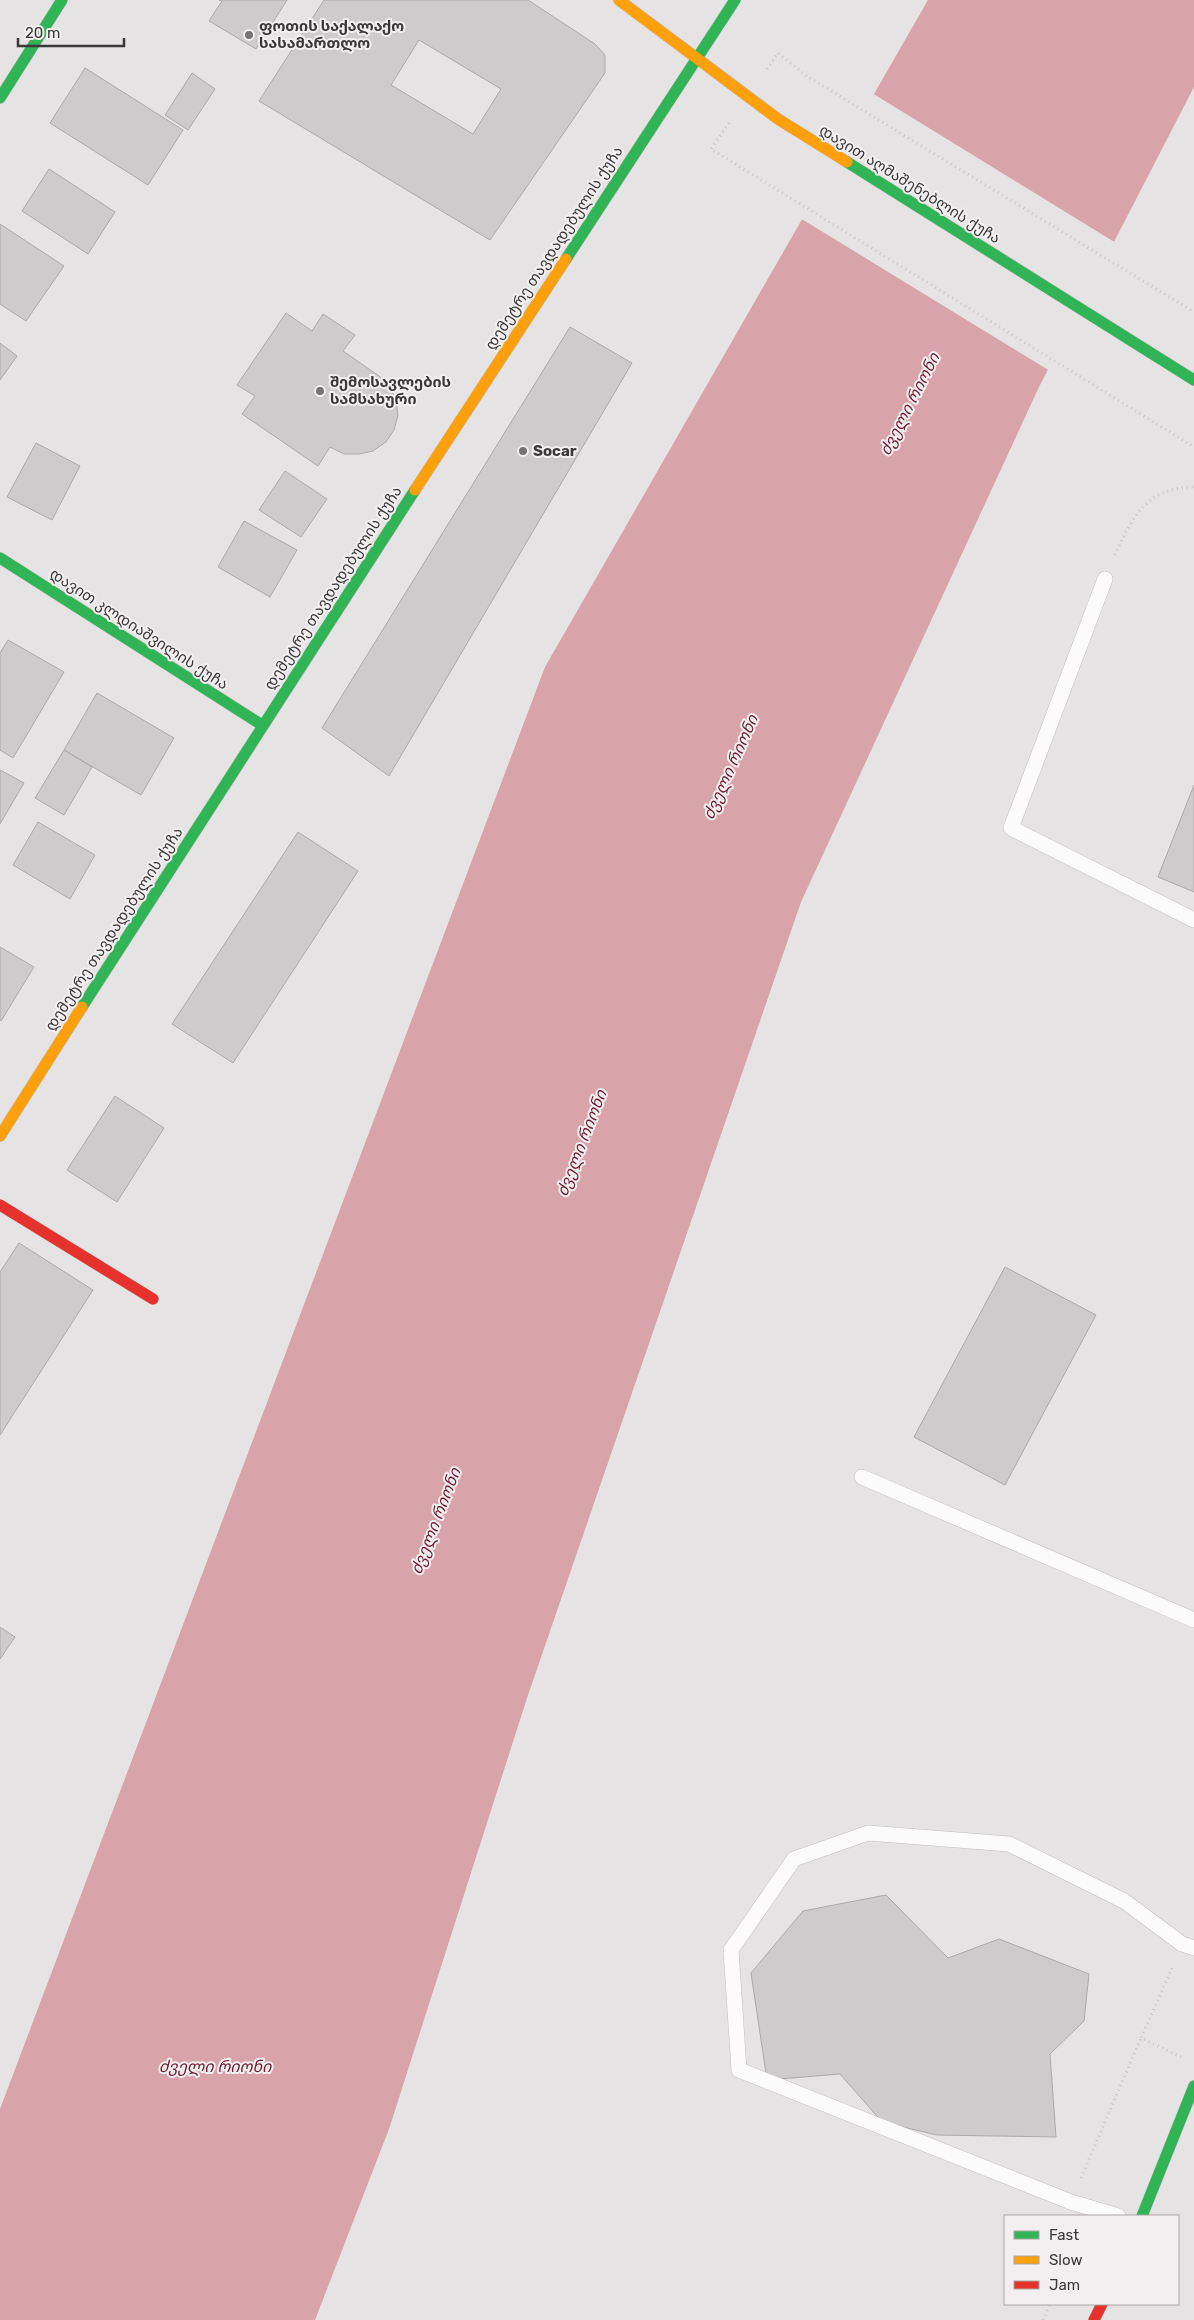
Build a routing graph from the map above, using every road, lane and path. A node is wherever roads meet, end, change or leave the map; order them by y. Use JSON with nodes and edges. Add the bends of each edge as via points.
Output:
{"nodes":[{"id":1,"x":62,"y":0,"type":"edge"},
{"id":2,"x":619,"y":0,"type":"edge"},
{"id":3,"x":735,"y":0,"type":"edge"},
{"id":4,"x":696,"y":59,"type":"junction"},
{"id":5,"x":805,"y":75,"type":"dead end"},
{"id":6,"x":0,"y":98,"type":"edge"},
{"id":7,"x":746,"y":170,"type":"dead end"},
{"id":8,"x":1194,"y":312,"type":"edge"},
{"id":9,"x":1194,"y":380,"type":"edge"},
{"id":10,"x":1194,"y":448,"type":"edge"},
{"id":11,"x":1194,"y":487,"type":"edge"},
{"id":12,"x":0,"y":558,"type":"edge"},
{"id":13,"x":1105,"y":579,"type":"joint"},
{"id":14,"x":262,"y":725,"type":"junction"},
{"id":15,"x":1194,"y":920,"type":"edge"},
{"id":16,"x":0,"y":1136,"type":"edge"},
{"id":17,"x":0,"y":1205,"type":"edge"},
{"id":18,"x":153,"y":1299,"type":"dead end"},
{"id":19,"x":862,"y":1477,"type":"dead end"},
{"id":20,"x":1194,"y":1620,"type":"edge"},
{"id":21,"x":1188,"y":1946,"type":"edge"},
{"id":22,"x":1141,"y":2038,"type":"junction"},
{"id":23,"x":1185,"y":2058,"type":"dead end"},
{"id":24,"x":1194,"y":2086,"type":"edge"},
{"id":25,"x":1071,"y":2202,"type":"junction"},
{"id":26,"x":1115,"y":2215,"type":"edge"},
{"id":27,"x":1142,"y":2215,"type":"edge"},
{"id":28,"x":1050,"y":2305,"type":"edge"},
{"id":29,"x":1102,"y":2305,"type":"edge"},
{"id":30,"x":1043,"y":2320,"type":"edge"},
{"id":31,"x":1094,"y":2320,"type":"edge"}],
"edges":[{"from":1,"to":6,"type":"street"},
{"from":2,"to":4,"type":"street","name":"დავით აღმაშენებლის ქუჩა"},
{"from":3,"to":4,"type":"street","name":"დემეტრე თავდადებულის ქუჩა"},
{"from":4,"to":9,"type":"street","name":"დავით აღმაშენებლის ქუჩა","via":[[778,119]]},
{"from":4,"to":14,"type":"street","name":"დემეტრე თავდადებულის ქუჩა"},
{"from":5,"to":8,"type":"path"},
{"from":7,"to":10,"type":"path"},
{"from":11,"to":13,"type":"path","via":[[1179,487],[1153,496],[1128,526]]},
{"from":12,"to":14,"type":"street","name":"დავით კლდიაშვილის ქუჩა"},
{"from":13,"to":15,"type":"lane","via":[[1011,828]]},
{"from":14,"to":16,"type":"street","name":"დემეტრე თავდადებულის ქუჩა"},
{"from":17,"to":18,"type":"street"},
{"from":19,"to":20,"type":"lane"},
{"from":21,"to":22,"type":"path"},
{"from":21,"to":25,"type":"lane","via":[[1124,1901],[1009,1844],[868,1833],[794,1859],[731,1950],[739,2070]]},
{"from":22,"to":23,"type":"path"},
{"from":22,"to":25,"type":"path"},
{"from":24,"to":27,"type":"street"},
{"from":25,"to":26,"type":"lane"},
{"from":28,"to":30,"type":"path"},
{"from":29,"to":31,"type":"street"}]}
